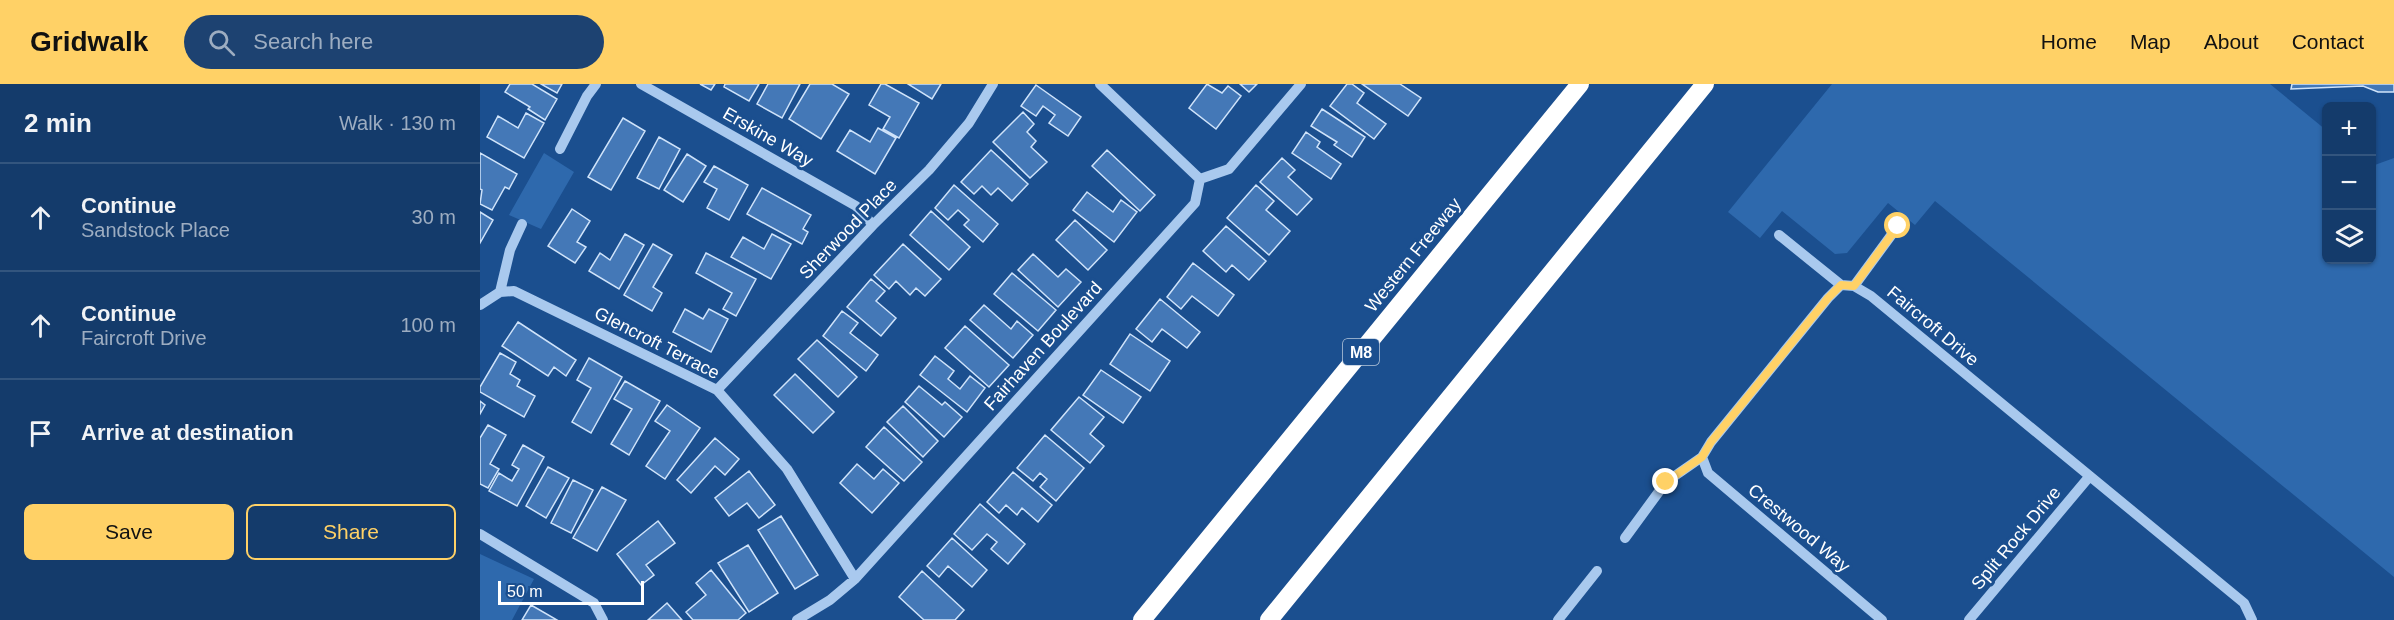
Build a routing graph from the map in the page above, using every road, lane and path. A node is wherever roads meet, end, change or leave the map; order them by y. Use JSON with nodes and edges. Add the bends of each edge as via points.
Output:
{"nodes":[{"id":1,"x":596,"y":84,"type":"edge"},
{"id":2,"x":641,"y":84,"type":"edge"},
{"id":3,"x":993,"y":84,"type":"edge"},
{"id":4,"x":1100,"y":84,"type":"edge"},
{"id":5,"x":1301,"y":84,"type":"edge"},
{"id":6,"x":1580,"y":84,"type":"edge"},
{"id":7,"x":1705,"y":84,"type":"edge"},
{"id":8,"x":560,"y":149,"type":"dead end"},
{"id":9,"x":1200,"y":179,"type":"junction"},
{"id":10,"x":522,"y":224,"type":"dead end"},
{"id":11,"x":873,"y":225,"type":"junction"},
{"id":12,"x":1898,"y":226,"type":"dead end"},
{"id":13,"x":1779,"y":235,"type":"dead end"},
{"id":14,"x":1841,"y":285,"type":"junction"},
{"id":15,"x":1854,"y":286,"type":"junction"},
{"id":16,"x":500,"y":292,"type":"junction"},
{"id":17,"x":480,"y":305,"type":"edge"},
{"id":18,"x":717,"y":390,"type":"junction"},
{"id":19,"x":1702,"y":457,"type":"junction"},
{"id":20,"x":2089,"y":477,"type":"junction"},
{"id":21,"x":480,"y":534,"type":"edge"},
{"id":22,"x":1625,"y":538,"type":"dead end"},
{"id":23,"x":1597,"y":571,"type":"dead end"},
{"id":24,"x":855,"y":579,"type":"junction"},
{"id":25,"x":603,"y":620,"type":"edge"},
{"id":26,"x":797,"y":620,"type":"edge"},
{"id":27,"x":1142,"y":620,"type":"edge"},
{"id":28,"x":1269,"y":620,"type":"edge"},
{"id":29,"x":1558,"y":620,"type":"edge"},
{"id":30,"x":1882,"y":620,"type":"edge"},
{"id":31,"x":1969,"y":620,"type":"edge"},
{"id":32,"x":2252,"y":620,"type":"edge"}],
"edges":[{"from":1,"to":8,"type":"street"},
{"from":2,"to":11,"type":"street","name":"Erskine Way","via":[[856,206]]},
{"from":3,"to":11,"type":"street","name":"Sherwood Place","via":[[969,123],[929,170]]},
{"from":4,"to":9,"type":"street"},
{"from":5,"to":9,"type":"street","via":[[1229,169]]},
{"from":6,"to":27,"type":"highway","name":"Western Freeway","number":"M8"},
{"from":7,"to":28,"type":"highway"},
{"from":9,"to":24,"type":"street","name":"Fairhaven Boulevard","via":[[1195,203]]},
{"from":10,"to":16,"type":"street","via":[[510,250]]},
{"from":11,"to":18,"type":"street","name":"Sherwood Place"},
{"from":12,"to":15,"type":"street"},
{"from":13,"to":14,"type":"street"},
{"from":14,"to":15,"type":"street","name":"Faircroft Drive"},
{"from":14,"to":19,"type":"street"},
{"from":15,"to":20,"type":"street","name":"Faircroft Drive"},
{"from":16,"to":17,"type":"street"},
{"from":16,"to":18,"type":"street","name":"Glencroft Terrace","via":[[514,291]]},
{"from":18,"to":24,"type":"street","name":"Glencroft Terrace","via":[[788,469]]},
{"from":19,"to":22,"type":"street","via":[[1666,482]]},
{"from":19,"to":30,"type":"street","name":"Crestwood Way","via":[[1708,473]]},
{"from":20,"to":31,"type":"street","name":"Split Rock Drive"},
{"from":20,"to":32,"type":"street","name":"Faircroft Drive","via":[[2244,603]]},
{"from":21,"to":25,"type":"street","via":[[594,603]]},
{"from":23,"to":29,"type":"street"},
{"from":24,"to":26,"type":"street","name":"Fairhaven Boulevard"}]}
